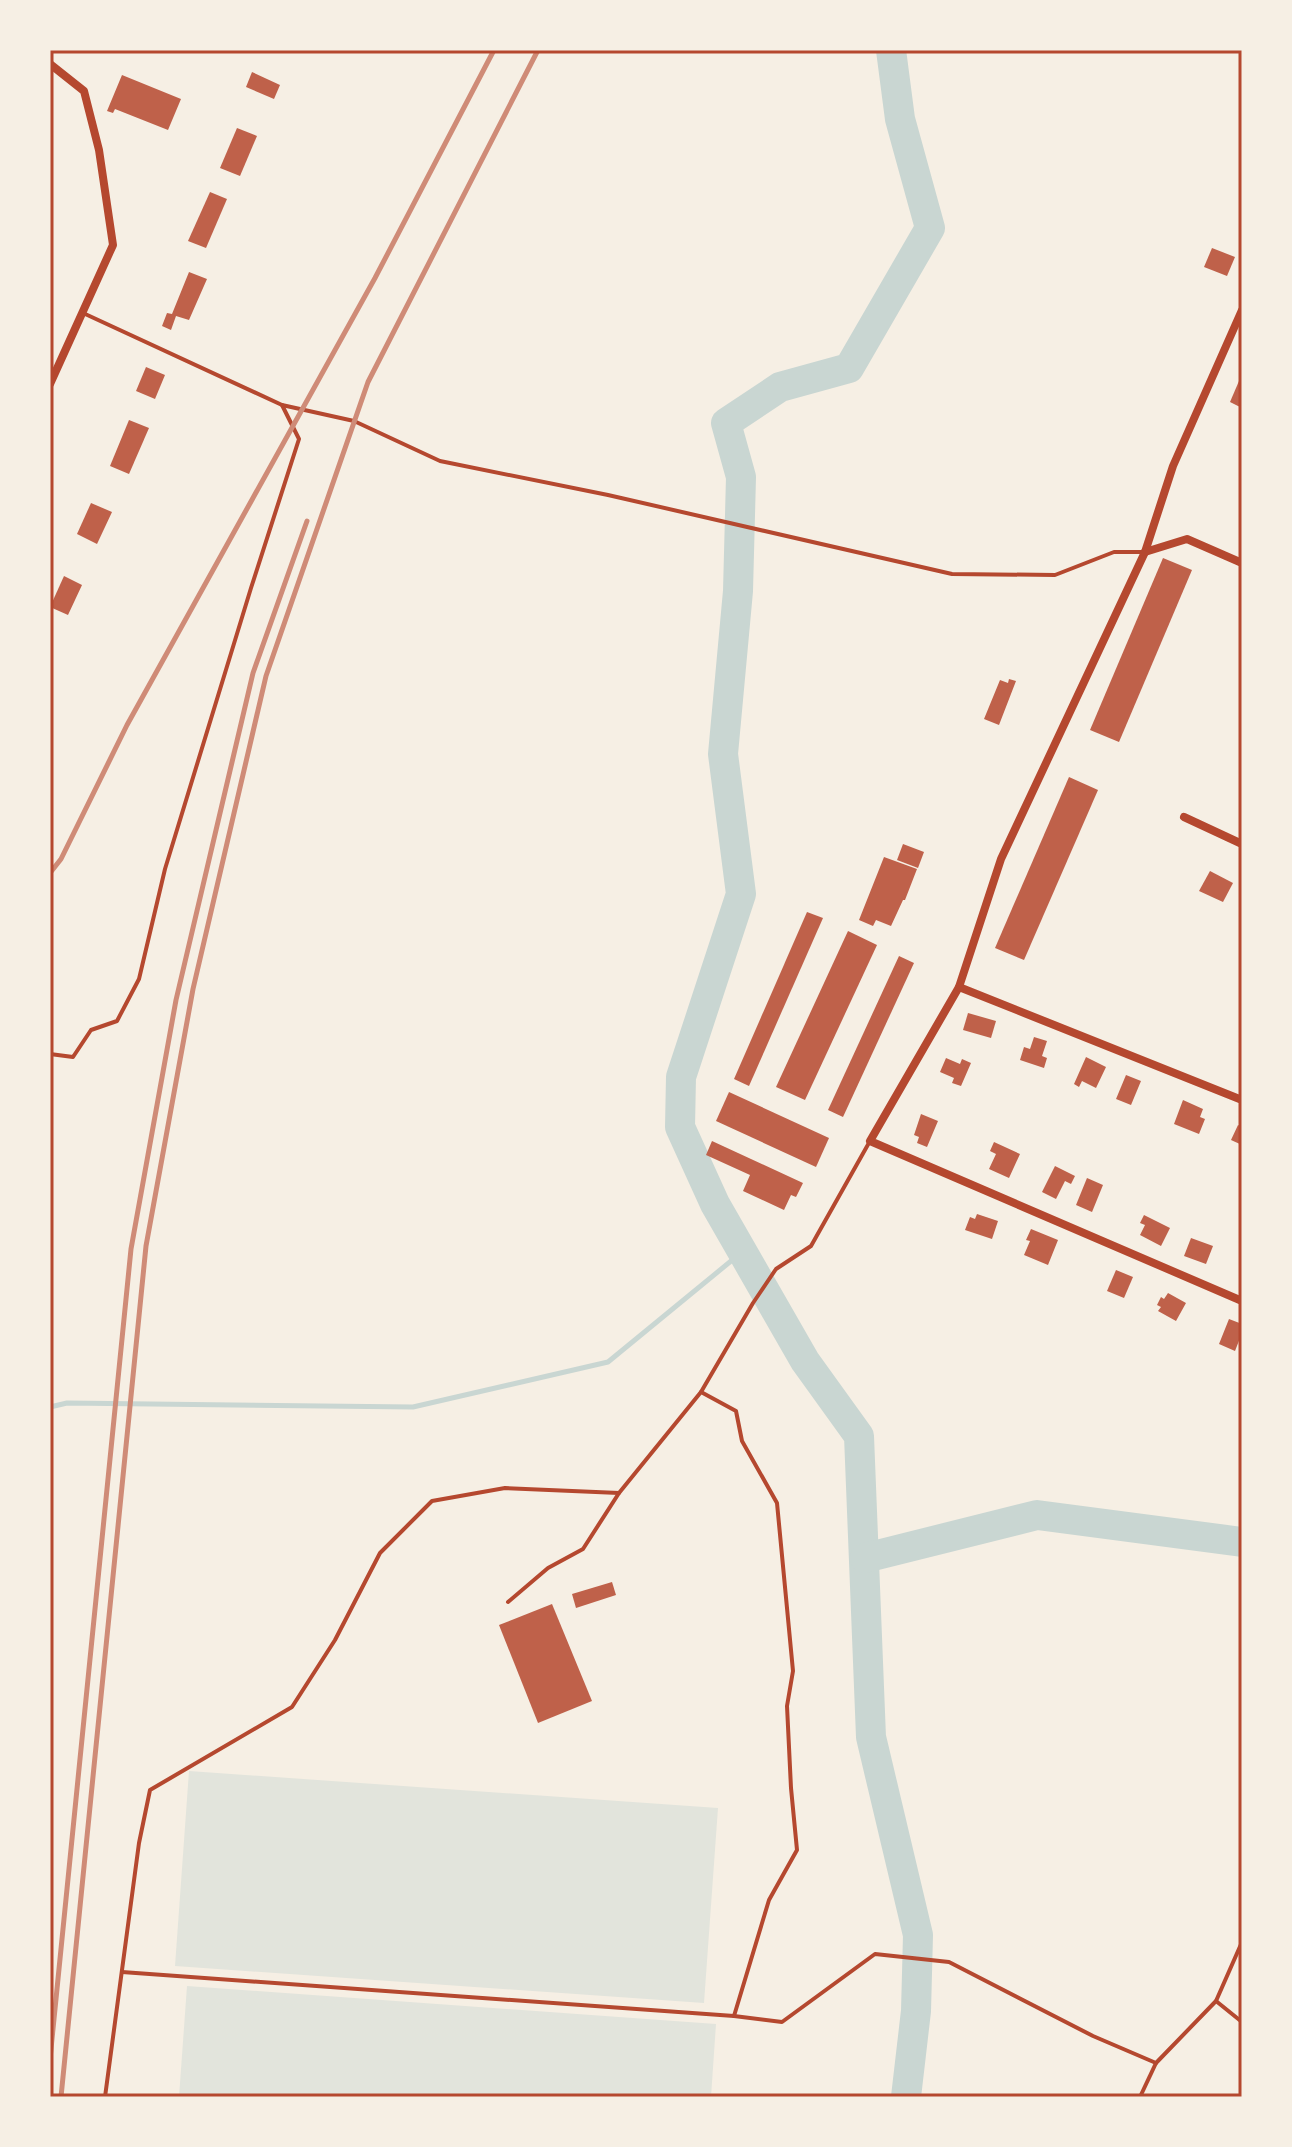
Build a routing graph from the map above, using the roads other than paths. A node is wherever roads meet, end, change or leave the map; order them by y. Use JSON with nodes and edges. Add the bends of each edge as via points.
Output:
{"nodes":[{"id":1,"x":50,"y":64,"type":"edge"},
{"id":2,"x":1242,"y":310,"type":"edge"},
{"id":3,"x":82,"y":312,"type":"junction"},
{"id":4,"x":50,"y":384,"type":"edge"},
{"id":5,"x":282,"y":405,"type":"junction"},
{"id":6,"x":1145,"y":552,"type":"junction"},
{"id":7,"x":1242,"y":563,"type":"edge"},
{"id":8,"x":1184,"y":817,"type":"dead end"},
{"id":9,"x":1242,"y":844,"type":"edge"},
{"id":10,"x":959,"y":987,"type":"junction"},
{"id":11,"x":50,"y":1054,"type":"edge"},
{"id":12,"x":1242,"y":1100,"type":"edge"},
{"id":13,"x":870,"y":1141,"type":"junction"},
{"id":14,"x":1242,"y":1301,"type":"edge"},
{"id":15,"x":701,"y":1392,"type":"junction"},
{"id":16,"x":619,"y":1493,"type":"junction"},
{"id":17,"x":508,"y":1602,"type":"dead end"},
{"id":18,"x":1242,"y":1942,"type":"edge"},
{"id":19,"x":122,"y":1972,"type":"junction"},
{"id":20,"x":1216,"y":2001,"type":"junction"},
{"id":21,"x":734,"y":2016,"type":"junction"},
{"id":22,"x":1242,"y":2022,"type":"edge"},
{"id":23,"x":1156,"y":2063,"type":"junction"},
{"id":24,"x":105,"y":2097,"type":"edge"},
{"id":25,"x":1140,"y":2097,"type":"edge"}],
"edges":[{"from":1,"to":3,"type":"street","via":[[84,91],[113,245]]},
{"from":2,"to":6,"type":"street","via":[[1173,466]]},
{"from":3,"to":4,"type":"street"},
{"from":3,"to":5,"type":"lane"},
{"from":5,"to":6,"type":"lane","via":[[354,421],[440,461],[952,574],[1055,575],[1114,552]]},
{"from":5,"to":11,"type":"lane","via":[[299,439],[165,869],[139,979],[117,1021],[91,1030],[73,1057]]},
{"from":6,"to":7,"type":"street","via":[[1187,539]]},
{"from":6,"to":10,"type":"street","via":[[1001,859]]},
{"from":8,"to":9,"type":"street"},
{"from":10,"to":12,"type":"street"},
{"from":10,"to":13,"type":"street"},
{"from":13,"to":14,"type":"street"},
{"from":13,"to":15,"type":"lane","via":[[811,1246],[776,1269]]},
{"from":15,"to":16,"type":"lane"},
{"from":15,"to":21,"type":"lane","via":[[736,1411],[742,1441],[777,1503],[793,1671],[787,1706],[797,1850],[769,1900]]},
{"from":16,"to":17,"type":"lane","via":[[583,1549],[548,1568]]},
{"from":16,"to":19,"type":"lane","via":[[505,1488],[432,1501],[380,1553],[335,1640],[292,1707],[150,1790]]},
{"from":18,"to":20,"type":"lane"},
{"from":19,"to":21,"type":"lane"},
{"from":19,"to":24,"type":"lane"},
{"from":20,"to":22,"type":"lane"},
{"from":20,"to":23,"type":"lane"},
{"from":21,"to":23,"type":"lane","via":[[782,2022],[875,1954],[949,1962]]},
{"from":23,"to":25,"type":"lane"}]}
